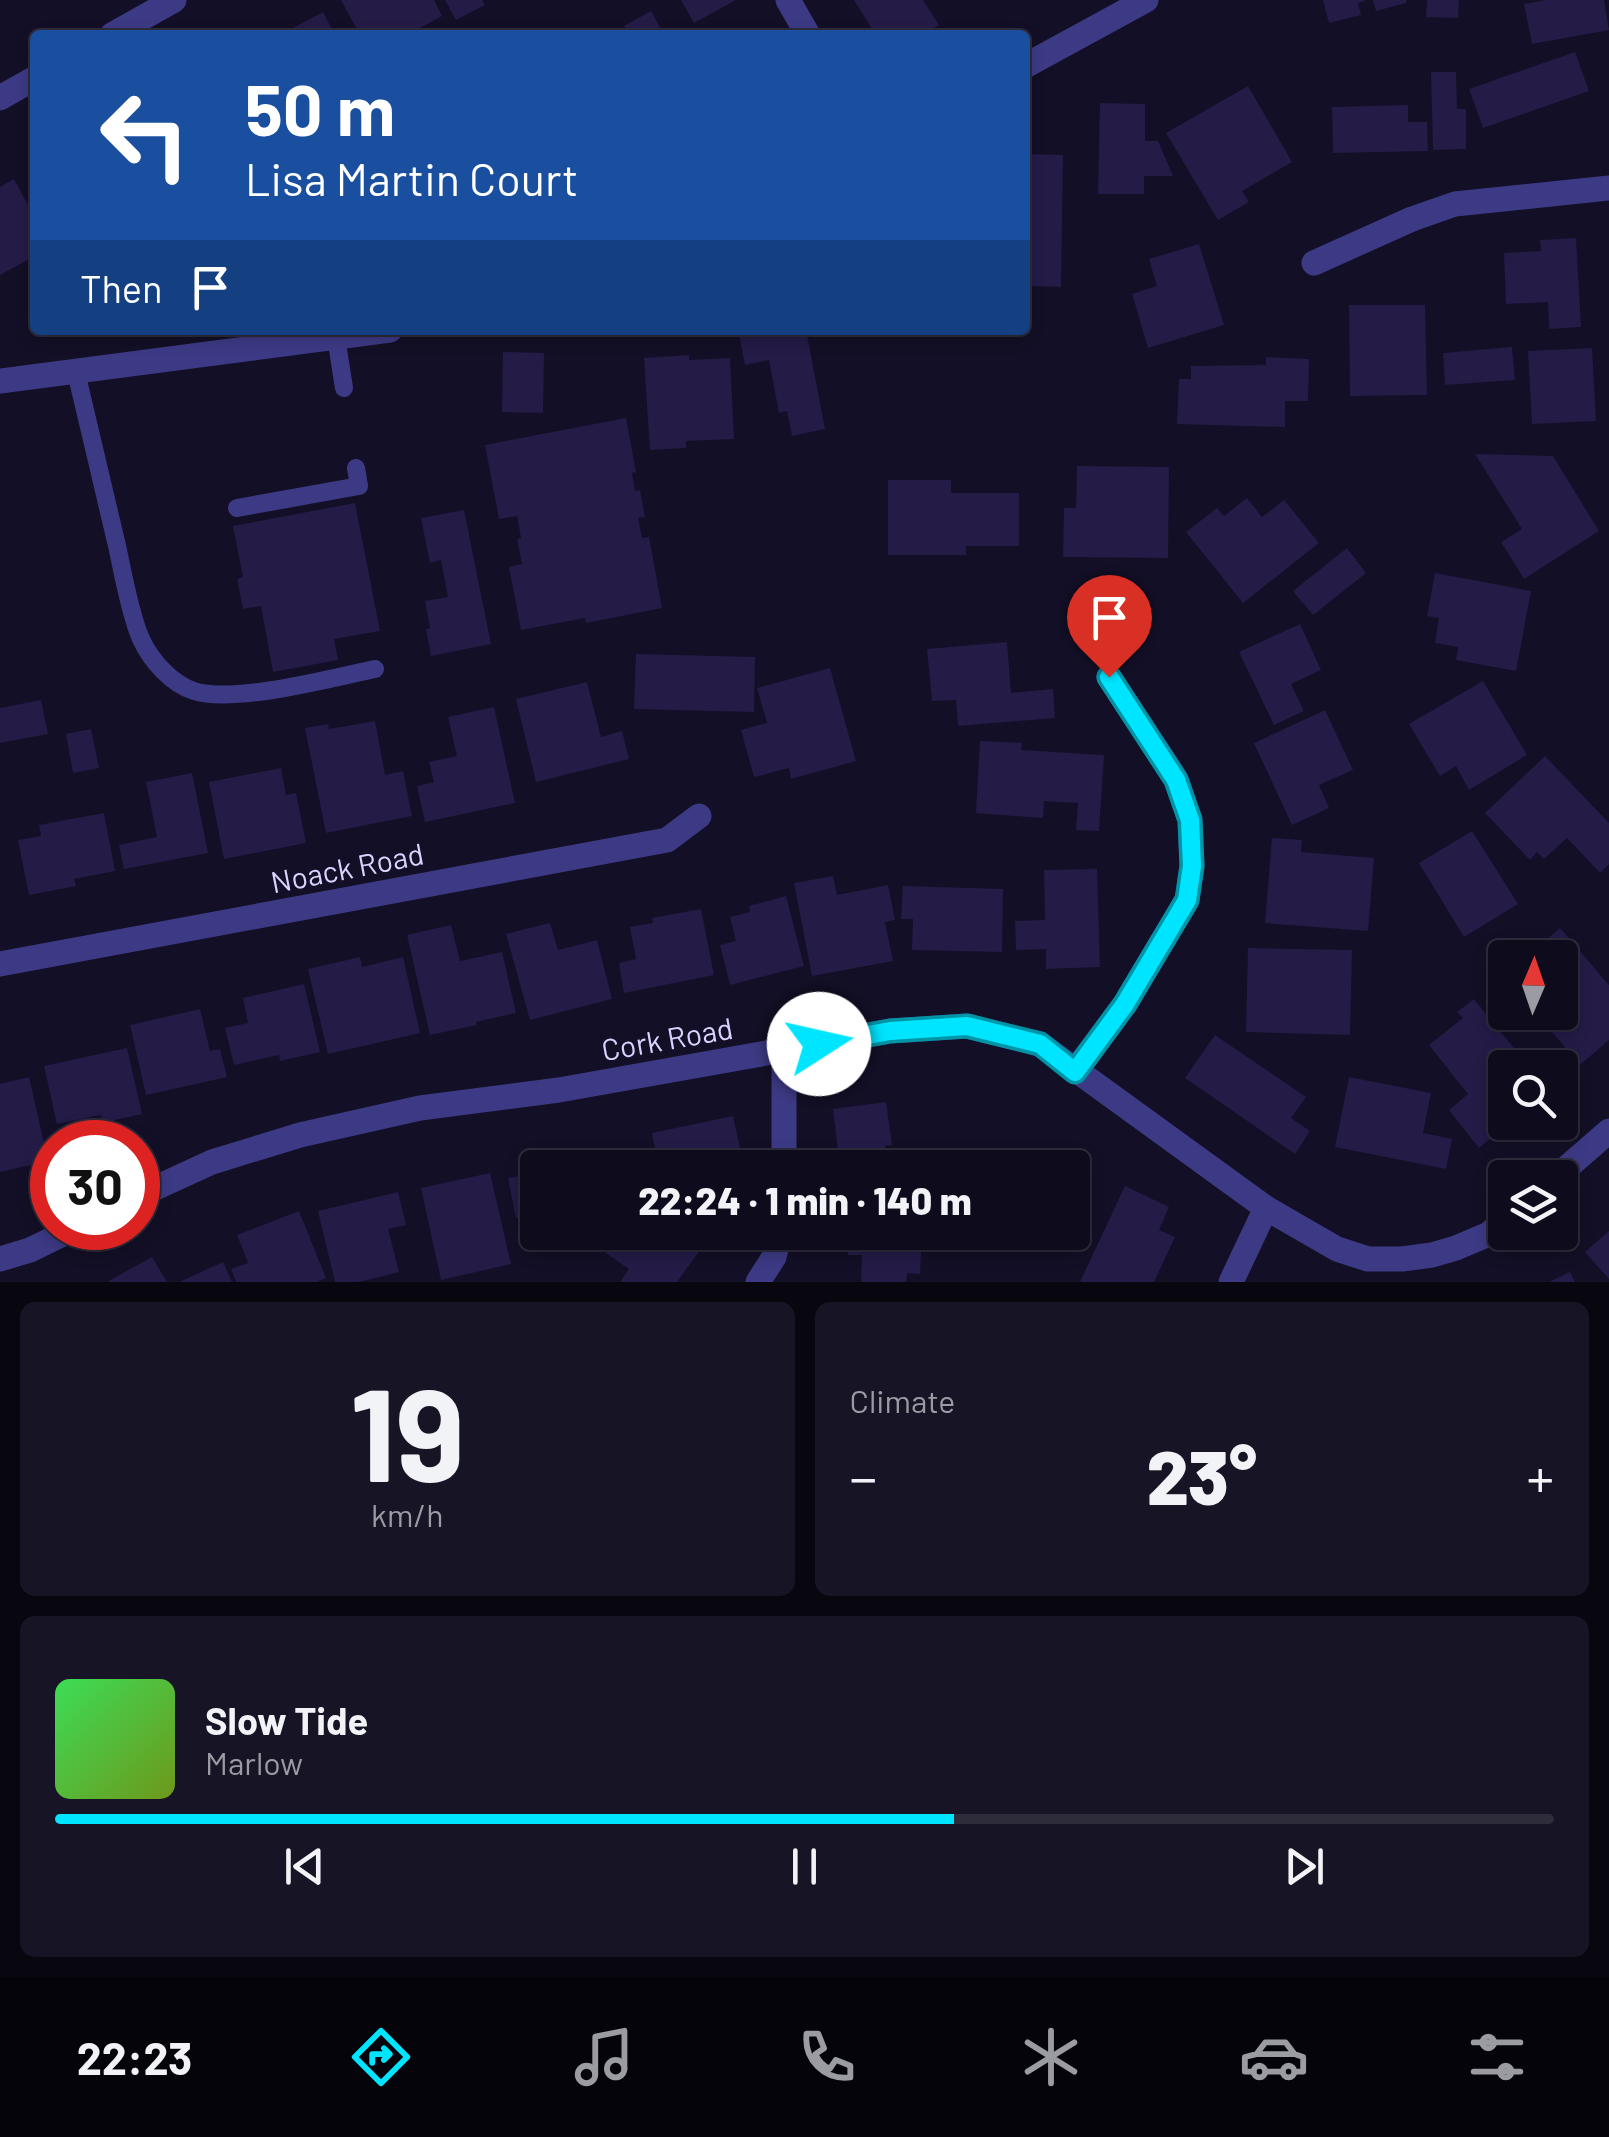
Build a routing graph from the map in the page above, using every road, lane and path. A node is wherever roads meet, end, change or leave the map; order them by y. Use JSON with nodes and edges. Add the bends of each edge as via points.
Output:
{"nodes":[{"id":1,"x":172,"y":0,"type":"edge"},
{"id":2,"x":788,"y":0,"type":"edge"},
{"id":3,"x":1146,"y":0,"type":"edge"},
{"id":4,"x":121,"y":30,"type":"edge"},
{"id":5,"x":805,"y":30,"type":"edge"},
{"id":6,"x":1030,"y":63,"type":"edge"},
{"id":7,"x":30,"y":81,"type":"edge"},
{"id":8,"x":0,"y":98,"type":"edge"},
{"id":9,"x":1609,"y":188,"type":"edge"},
{"id":10,"x":1314,"y":263,"type":"dead end"},
{"id":11,"x":351,"y":335,"type":"edge"},
{"id":12,"x":336,"y":337,"type":"junction"},
{"id":13,"x":76,"y":372,"type":"junction"},
{"id":14,"x":0,"y":381,"type":"edge"},
{"id":15,"x":344,"y":388,"type":"dead end"},
{"id":16,"x":356,"y":468,"type":"dead end"},
{"id":17,"x":236,"y":508,"type":"dead end"},
{"id":18,"x":375,"y":670,"type":"dead end"},
{"id":19,"x":1109,"y":677,"type":"dead end"},
{"id":20,"x":699,"y":816,"type":"dead end"},
{"id":21,"x":0,"y":964,"type":"edge"},
{"id":22,"x":784,"y":1050,"type":"junction"},
{"id":23,"x":1075,"y":1072,"type":"junction"},
{"id":24,"x":1609,"y":1131,"type":"edge"},
{"id":25,"x":784,"y":1150,"type":"edge"},
{"id":26,"x":1576,"y":1160,"type":"edge"},
{"id":27,"x":160,"y":1186,"type":"edge"},
{"id":28,"x":1266,"y":1208,"type":"junction"},
{"id":29,"x":1488,"y":1234,"type":"edge"},
{"id":30,"x":30,"y":1250,"type":"edge"},
{"id":31,"x":776,"y":1250,"type":"edge"},
{"id":32,"x":0,"y":1259,"type":"edge"},
{"id":33,"x":758,"y":1282,"type":"edge"},
{"id":34,"x":1232,"y":1282,"type":"edge"}],
"edges":[{"from":1,"to":4,"type":"street"},
{"from":2,"to":5,"type":"street"},
{"from":3,"to":6,"type":"street"},
{"from":7,"to":8,"type":"street"},
{"from":9,"to":10,"type":"street","via":[[1456,204]]},
{"from":11,"to":12,"type":"street"},
{"from":12,"to":13,"type":"street"},
{"from":12,"to":15,"type":"lane"},
{"from":13,"to":14,"type":"street"},
{"from":13,"to":18,"type":"lane","via":[[141,639],[176,684],[222,695]]},
{"from":16,"to":17,"type":"lane","via":[[359,486]]},
{"from":19,"to":23,"type":"street","via":[[1176,780],[1190,820],[1192,866],[1187,900]]},
{"from":20,"to":21,"type":"street","name":"Noack Road","via":[[667,840]]},
{"from":22,"to":23,"type":"street","name":"Cork Road","via":[[890,1031],[967,1026],[1040,1044]]},
{"from":22,"to":25,"type":"street"},
{"from":22,"to":27,"type":"street","name":"Cork Road","via":[[420,1108],[300,1134]]},
{"from":23,"to":28,"type":"street","name":"Cork Road"},
{"from":24,"to":26,"type":"street"},
{"from":28,"to":29,"type":"street","name":"Cork Road","via":[[1368,1259],[1444,1252]]},
{"from":28,"to":34,"type":"street"},
{"from":30,"to":32,"type":"street"},
{"from":31,"to":33,"type":"street"}]}
